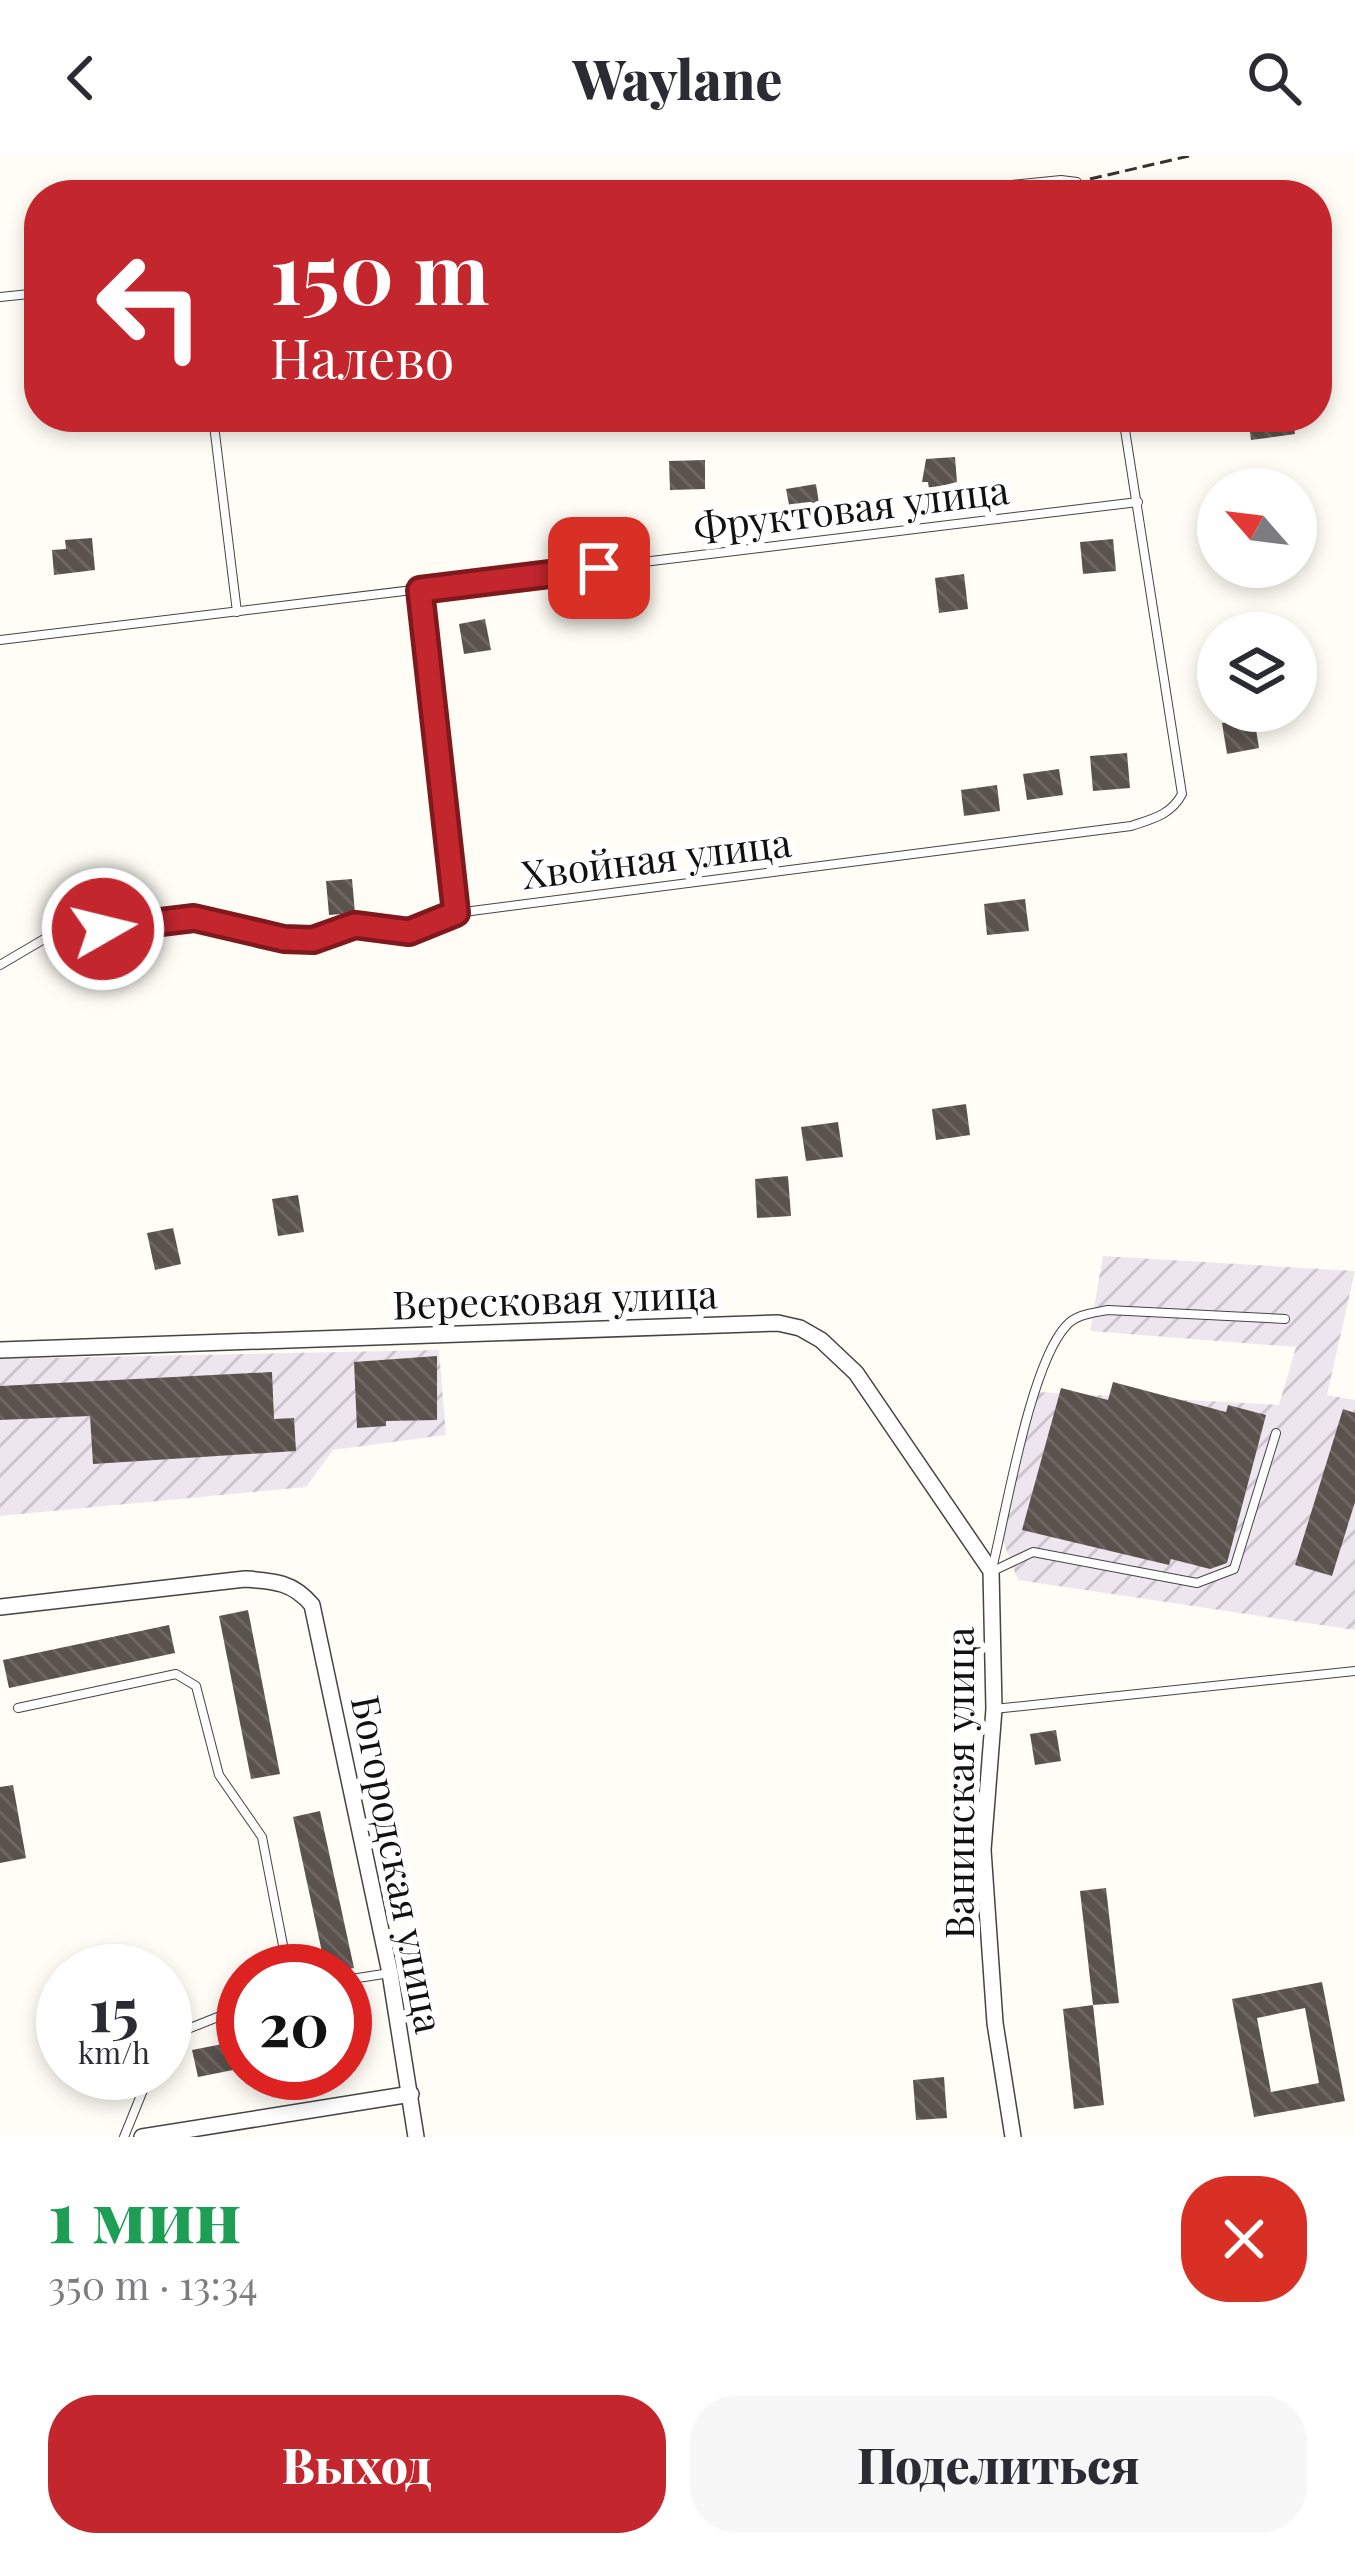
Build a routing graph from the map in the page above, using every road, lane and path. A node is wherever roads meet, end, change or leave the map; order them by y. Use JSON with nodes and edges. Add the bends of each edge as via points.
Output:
{"nodes":[{"id":1,"x":1189,"y":156,"type":"edge"},
{"id":2,"x":1086,"y":180,"type":"edge"},
{"id":3,"x":215,"y":432,"type":"edge"},
{"id":4,"x":1126,"y":432,"type":"edge"},
{"id":5,"x":1138,"y":502,"type":"junction"},
{"id":6,"x":420,"y":590,"type":"junction"},
{"id":7,"x":237,"y":612,"type":"junction"},
{"id":8,"x":0,"y":640,"type":"edge"},
{"id":9,"x":456,"y":913,"type":"junction"},
{"id":10,"x":0,"y":964,"type":"edge"},
{"id":11,"x":1285,"y":1319,"type":"dead end"},
{"id":12,"x":0,"y":1350,"type":"edge"},
{"id":13,"x":1276,"y":1432,"type":"dead end"},
{"id":14,"x":992,"y":1571,"type":"junction"},
{"id":15,"x":0,"y":1607,"type":"edge"},
{"id":16,"x":1355,"y":1670,"type":"edge"},
{"id":17,"x":18,"y":1708,"type":"dead end"},
{"id":18,"x":994,"y":1708,"type":"junction"},
{"id":19,"x":283,"y":1944,"type":"edge"},
{"id":20,"x":389,"y":1973,"type":"junction"},
{"id":21,"x":372,"y":1976,"type":"edge"},
{"id":22,"x":411,"y":2094,"type":"junction"},
{"id":23,"x":139,"y":2100,"type":"edge"},
{"id":24,"x":124,"y":2137,"type":"edge"},
{"id":25,"x":142,"y":2137,"type":"edge"},
{"id":26,"x":416,"y":2137,"type":"edge"},
{"id":27,"x":1013,"y":2137,"type":"edge"}],
"edges":[{"from":1,"to":2,"type":"path"},
{"from":3,"to":7,"type":"lane"},
{"from":4,"to":5,"type":"lane"},
{"from":5,"to":6,"type":"lane","name":"Фруктовая улица"},
{"from":5,"to":9,"type":"lane","name":"Хвойная улица","via":[[1182,794],[1168,812],[1131,826]]},
{"from":6,"to":7,"type":"lane","name":"Фруктовая улица"},
{"from":6,"to":9,"type":"lane"},
{"from":7,"to":8,"type":"lane","name":"Фруктовая улица"},
{"from":9,"to":10,"type":"lane","name":"Хвойная улица","via":[[409,932],[355,925],[313,940],[177,918],[51,935]]},
{"from":11,"to":14,"type":"lane","via":[[1108,1310],[1067,1324],[1036,1391]]},
{"from":12,"to":14,"type":"street","name":"Вересковая улица","via":[[778,1323],[821,1340],[856,1373]]},
{"from":13,"to":14,"type":"lane","via":[[1234,1569],[1197,1583],[1033,1552]]},
{"from":14,"to":18,"type":"street","name":"Ванинская улица"},
{"from":15,"to":20,"type":"street","name":"Богородская улица","via":[[245,1580],[299,1589],[312,1605]]},
{"from":16,"to":18,"type":"lane"},
{"from":17,"to":19,"type":"lane","via":[[176,1674],[196,1687],[219,1775],[262,1838]]},
{"from":18,"to":27,"type":"street","name":"Ванинская улица","via":[[983,1850],[995,2024]]},
{"from":20,"to":21,"type":"lane"},
{"from":20,"to":22,"type":"street","name":"Богородская улица"},
{"from":22,"to":25,"type":"street"},
{"from":22,"to":26,"type":"street","name":"Богородская улица"},
{"from":23,"to":24,"type":"lane"}]}
